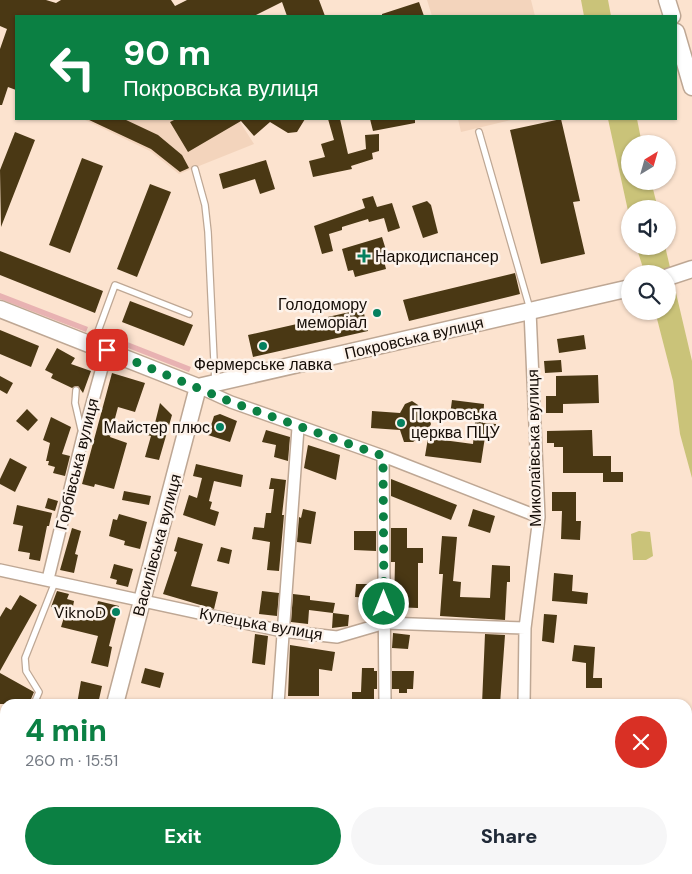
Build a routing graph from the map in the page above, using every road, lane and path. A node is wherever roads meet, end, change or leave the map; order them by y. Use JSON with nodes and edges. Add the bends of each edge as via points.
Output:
{"nodes":[{"id":1,"x":667,"y":0,"type":"edge"},
{"id":2,"x":672,"y":15,"type":"edge"},
{"id":3,"x":677,"y":34,"type":"edge"},
{"id":4,"x":688,"y":62,"type":"edge"},
{"id":5,"x":692,"y":87,"type":"edge"},
{"id":6,"x":479,"y":132,"type":"dead end"},
{"id":7,"x":195,"y":168,"type":"dead end"},
{"id":8,"x":692,"y":269,"type":"edge"},
{"id":9,"x":676,"y":274,"type":"edge"},
{"id":10,"x":621,"y":290,"type":"edge"},
{"id":11,"x":0,"y":309,"type":"edge"},
{"id":12,"x":530,"y":311,"type":"junction"},
{"id":13,"x":190,"y":314,"type":"dead end"},
{"id":14,"x":100,"y":347,"type":"junction"},
{"id":15,"x":215,"y":384,"type":"junction"},
{"id":16,"x":198,"y":387,"type":"junction"},
{"id":17,"x":76,"y":390,"type":"dead end"},
{"id":18,"x":298,"y":428,"type":"junction"},
{"id":19,"x":83,"y":436,"type":"junction"},
{"id":20,"x":383,"y":456,"type":"junction"},
{"id":21,"x":539,"y":517,"type":"junction"},
{"id":22,"x":2,"y":572,"type":"edge"},
{"id":23,"x":52,"y":580,"type":"junction"},
{"id":24,"x":143,"y":601,"type":"junction"},
{"id":25,"x":385,"y":623,"type":"junction"},
{"id":26,"x":525,"y":628,"type":"junction"},
{"id":27,"x":282,"y":631,"type":"junction"},
{"id":28,"x":36,"y":699,"type":"edge"},
{"id":29,"x":116,"y":699,"type":"edge"},
{"id":30,"x":278,"y":699,"type":"edge"},
{"id":31,"x":385,"y":699,"type":"edge"},
{"id":32,"x":524,"y":699,"type":"edge"}],
"edges":[{"from":1,"to":2,"type":"street"},
{"from":3,"to":4,"type":"street"},
{"from":4,"to":5,"type":"street"},
{"from":6,"to":12,"type":"lane"},
{"from":7,"to":15,"type":"lane","via":[[208,232]]},
{"from":8,"to":9,"type":"street"},
{"from":10,"to":12,"type":"street","name":"Покровська вулиця"},
{"from":11,"to":14,"type":"street"},
{"from":12,"to":15,"type":"street","name":"Покровська вулиця"},
{"from":12,"to":21,"type":"street","name":"Миколаївська вулиця"},
{"from":13,"to":14,"type":"lane","via":[[115,285]]},
{"from":14,"to":16,"type":"street"},
{"from":14,"to":19,"type":"street","name":"Горбівська вулиця"},
{"from":15,"to":16,"type":"street","name":"Покровська вулиця"},
{"from":16,"to":18,"type":"street"},
{"from":16,"to":24,"type":"street","name":"Василівська вулиця"},
{"from":17,"to":19,"type":"lane","via":[[75,403]]},
{"from":18,"to":20,"type":"street"},
{"from":18,"to":27,"type":"street"},
{"from":19,"to":23,"type":"street","name":"Горбівська вулиця"},
{"from":20,"to":21,"type":"street"},
{"from":20,"to":25,"type":"street"},
{"from":21,"to":26,"type":"street","name":"Миколаївська вулиця"},
{"from":22,"to":23,"type":"street","name":"Купецька вулиця"},
{"from":23,"to":24,"type":"street","name":"Купецька вулиця"},
{"from":23,"to":28,"type":"lane","via":[[24,658],[26,671],[39,692]]},
{"from":24,"to":27,"type":"street","name":"Купецька вулиця"},
{"from":24,"to":29,"type":"street","name":"Василівська вулиця"},
{"from":25,"to":26,"type":"street","name":"Купецька вулиця"},
{"from":25,"to":27,"type":"street","name":"Купецька вулиця","via":[[337,637]]},
{"from":25,"to":31,"type":"street"},
{"from":26,"to":32,"type":"street","name":"Миколаївська вулиця"},
{"from":27,"to":30,"type":"street"}]}
